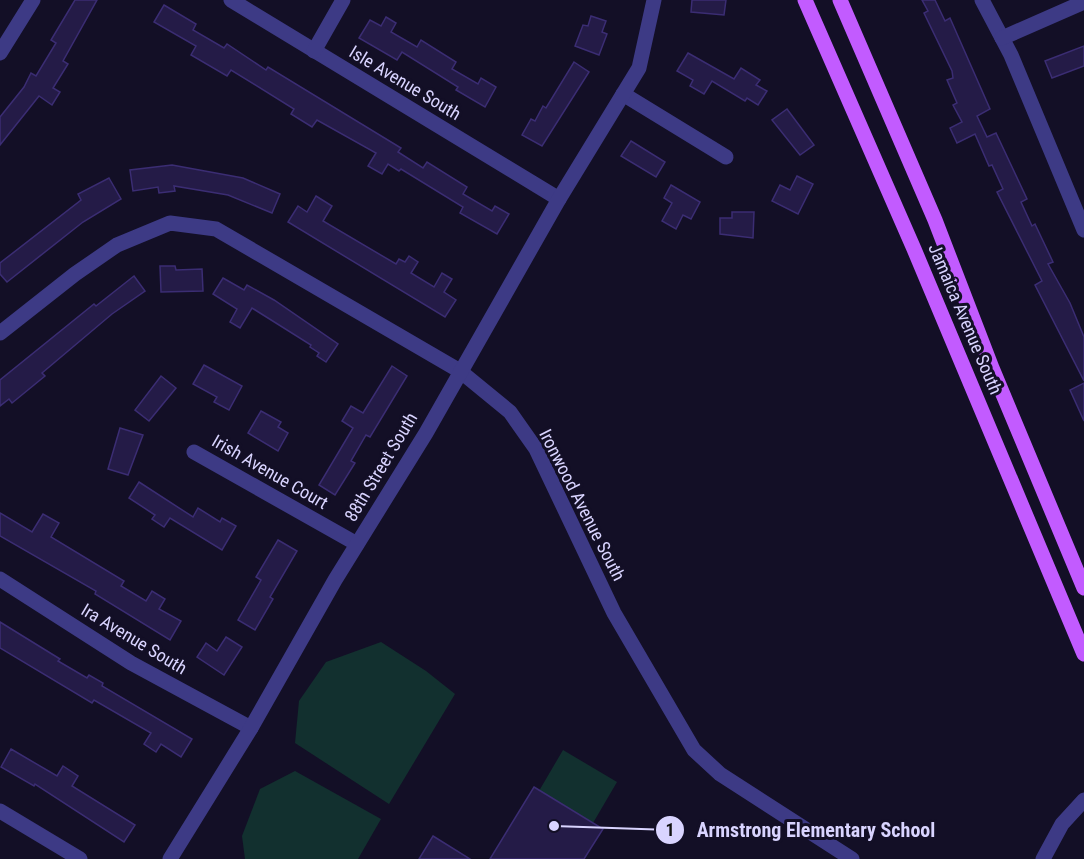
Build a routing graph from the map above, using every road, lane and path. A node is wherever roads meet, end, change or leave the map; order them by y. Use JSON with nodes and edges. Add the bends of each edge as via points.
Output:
{"nodes":[{"id":1,"x":33,"y":0,"type":"edge"},
{"id":2,"x":231,"y":0,"type":"edge"},
{"id":3,"x":343,"y":0,"type":"edge"},
{"id":4,"x":654,"y":0,"type":"edge"},
{"id":5,"x":805,"y":0,"type":"edge"},
{"id":6,"x":840,"y":0,"type":"edge"},
{"id":7,"x":982,"y":0,"type":"edge"},
{"id":8,"x":1084,"y":2,"type":"edge"},
{"id":9,"x":1002,"y":38,"type":"junction"},
{"id":10,"x":314,"y":51,"type":"junction"},
{"id":11,"x":0,"y":53,"type":"edge"},
{"id":12,"x":623,"y":94,"type":"junction"},
{"id":13,"x":726,"y":157,"type":"dead end"},
{"id":14,"x":559,"y":199,"type":"junction"},
{"id":15,"x":1084,"y":230,"type":"edge"},
{"id":16,"x":0,"y":333,"type":"edge"},
{"id":17,"x":460,"y":371,"type":"junction"},
{"id":18,"x":194,"y":452,"type":"dead end"},
{"id":19,"x":357,"y":544,"type":"junction"},
{"id":20,"x":0,"y":579,"type":"edge"},
{"id":21,"x":1084,"y":588,"type":"edge"},
{"id":22,"x":1084,"y":654,"type":"edge"},
{"id":23,"x":251,"y":728,"type":"junction"},
{"id":24,"x":1084,"y":800,"type":"edge"},
{"id":25,"x":0,"y":812,"type":"edge"},
{"id":26,"x":80,"y":859,"type":"edge"},
{"id":27,"x":170,"y":859,"type":"edge"},
{"id":28,"x":852,"y":859,"type":"edge"},
{"id":29,"x":1043,"y":859,"type":"edge"}],
"edges":[{"from":1,"to":11,"type":"street"},
{"from":2,"to":10,"type":"street","name":"Isle Avenue South"},
{"from":3,"to":10,"type":"street"},
{"from":4,"to":12,"type":"street","name":"88th Street South","via":[[639,68]]},
{"from":5,"to":22,"type":"main road","name":"Jamaica Avenue South"},
{"from":6,"to":21,"type":"main road","name":"Jamaica Avenue South","via":[[935,220]]},
{"from":7,"to":9,"type":"street"},
{"from":8,"to":9,"type":"street"},
{"from":9,"to":15,"type":"street"},
{"from":10,"to":14,"type":"street","name":"Isle Avenue South"},
{"from":12,"to":13,"type":"street"},
{"from":12,"to":14,"type":"street","name":"88th Street South"},
{"from":14,"to":17,"type":"street","name":"88th Street South"},
{"from":16,"to":17,"type":"street","name":"Ironwood Avenue South","via":[[117,245],[170,223],[216,229]]},
{"from":17,"to":19,"type":"street","name":"88th Street South","via":[[426,434]]},
{"from":17,"to":28,"type":"street","name":"Ironwood Avenue South","via":[[510,412],[536,449],[614,613],[694,750],[720,774]]},
{"from":18,"to":19,"type":"street","name":"Irish Avenue Court"},
{"from":19,"to":23,"type":"street","name":"88th Street South"},
{"from":20,"to":23,"type":"street","name":"Ira Avenue South","via":[[131,663]]},
{"from":23,"to":27,"type":"street","name":"88th Street South"},
{"from":24,"to":29,"type":"street","via":[[1062,824]]},
{"from":25,"to":26,"type":"street"}]}
